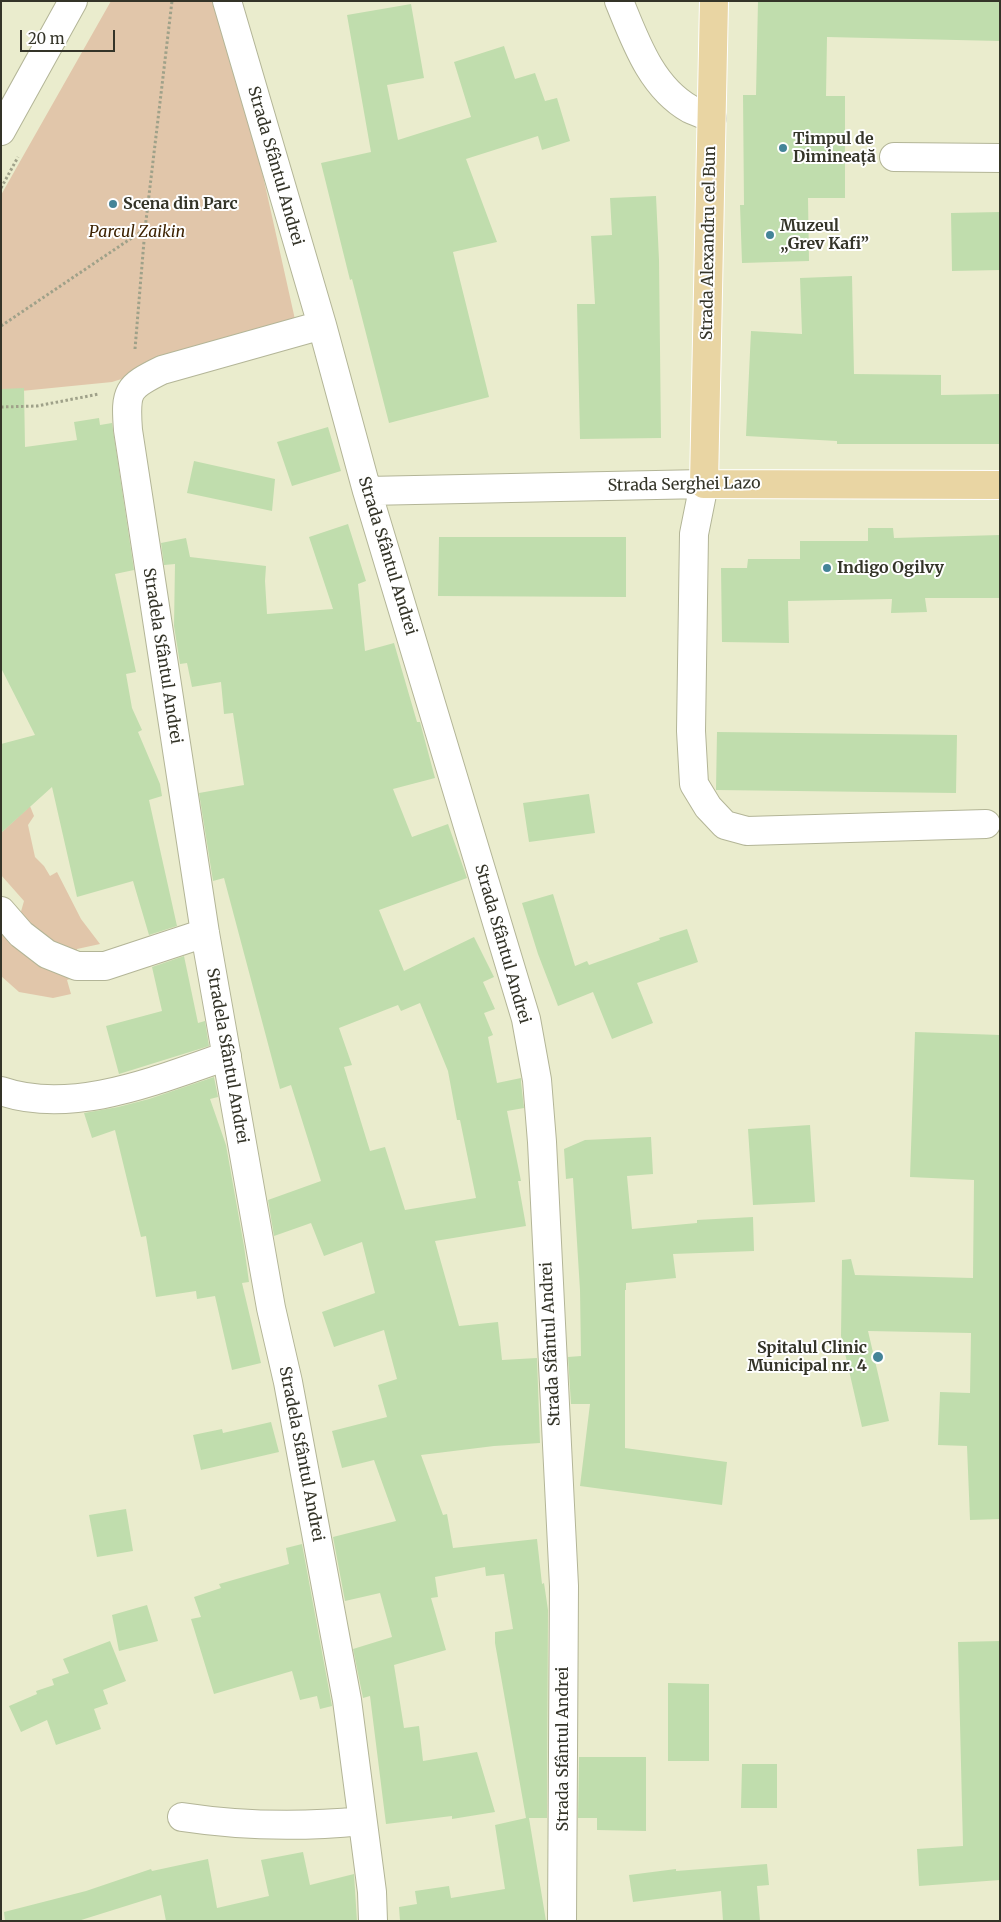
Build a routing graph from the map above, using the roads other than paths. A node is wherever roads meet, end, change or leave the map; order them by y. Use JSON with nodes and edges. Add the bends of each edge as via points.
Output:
{"nodes":[{"id":1,"x":73,"y":1,"type":"edge"},
{"id":2,"x":227,"y":1,"type":"edge"},
{"id":3,"x":619,"y":1,"type":"edge"},
{"id":4,"x":714,"y":1,"type":"edge"},
{"id":5,"x":712,"y":118,"type":"junction"},
{"id":6,"x":1,"y":131,"type":"edge"},
{"id":7,"x":894,"y":157,"type":"dead end"},
{"id":8,"x":1000,"y":158,"type":"edge"},
{"id":9,"x":322,"y":325,"type":"junction"},
{"id":10,"x":704,"y":484,"type":"junction"},
{"id":11,"x":1000,"y":485,"type":"edge"},
{"id":12,"x":367,"y":491,"type":"junction"},
{"id":13,"x":986,"y":824,"type":"dead end"},
{"id":14,"x":1,"y":911,"type":"edge"},
{"id":15,"x":205,"y":933,"type":"junction"},
{"id":16,"x":227,"y":1056,"type":"junction"},
{"id":17,"x":1,"y":1091,"type":"edge"},
{"id":18,"x":182,"y":1818,"type":"dead end"},
{"id":19,"x":362,"y":1821,"type":"junction"},
{"id":20,"x":373,"y":1921,"type":"edge"},
{"id":21,"x":562,"y":1921,"type":"edge"}],
"edges":[{"from":1,"to":6,"type":"street"},
{"from":2,"to":9,"type":"street","name":"Strada Sfântul Andrei"},
{"from":3,"to":5,"type":"street","via":[[650,69],[668,91],[689,108]]},
{"from":4,"to":5,"type":"main road","name":"Strada Alexandru cel Bun"},
{"from":5,"to":10,"type":"main road","name":"Strada Alexandru cel Bun"},
{"from":7,"to":8,"type":"street"},
{"from":9,"to":12,"type":"street","name":"Strada Sfântul Andrei"},
{"from":9,"to":15,"type":"street","name":"Stradela Sfântul Andrei","via":[[162,370],[132,388],[126,405]]},
{"from":10,"to":11,"type":"main road","name":"Strada Serghei Lazo"},
{"from":10,"to":12,"type":"street","name":"Strada Serghei Lazo"},
{"from":10,"to":13,"type":"street","via":[[694,534],[691,731],[694,784],[708,807],[725,825],[747,831]]},
{"from":12,"to":21,"type":"street","name":"Strada Sfântul Andrei","via":[[526,1019],[537,1080],[564,1586]]},
{"from":14,"to":15,"type":"street","via":[[47,954],[77,966],[105,966]]},
{"from":15,"to":16,"type":"street","name":"Stradela Sfântul Andrei"},
{"from":16,"to":17,"type":"street","via":[[130,1089],[96,1095],[59,1099],[21,1098]]},
{"from":16,"to":19,"type":"street","name":"Stradela Sfântul Andrei","via":[[271,1308],[290,1392],[347,1700]]},
{"from":18,"to":19,"type":"street","via":[[284,1824]]},
{"from":19,"to":20,"type":"street","name":"Stradela Sfântul Andrei"}]}
